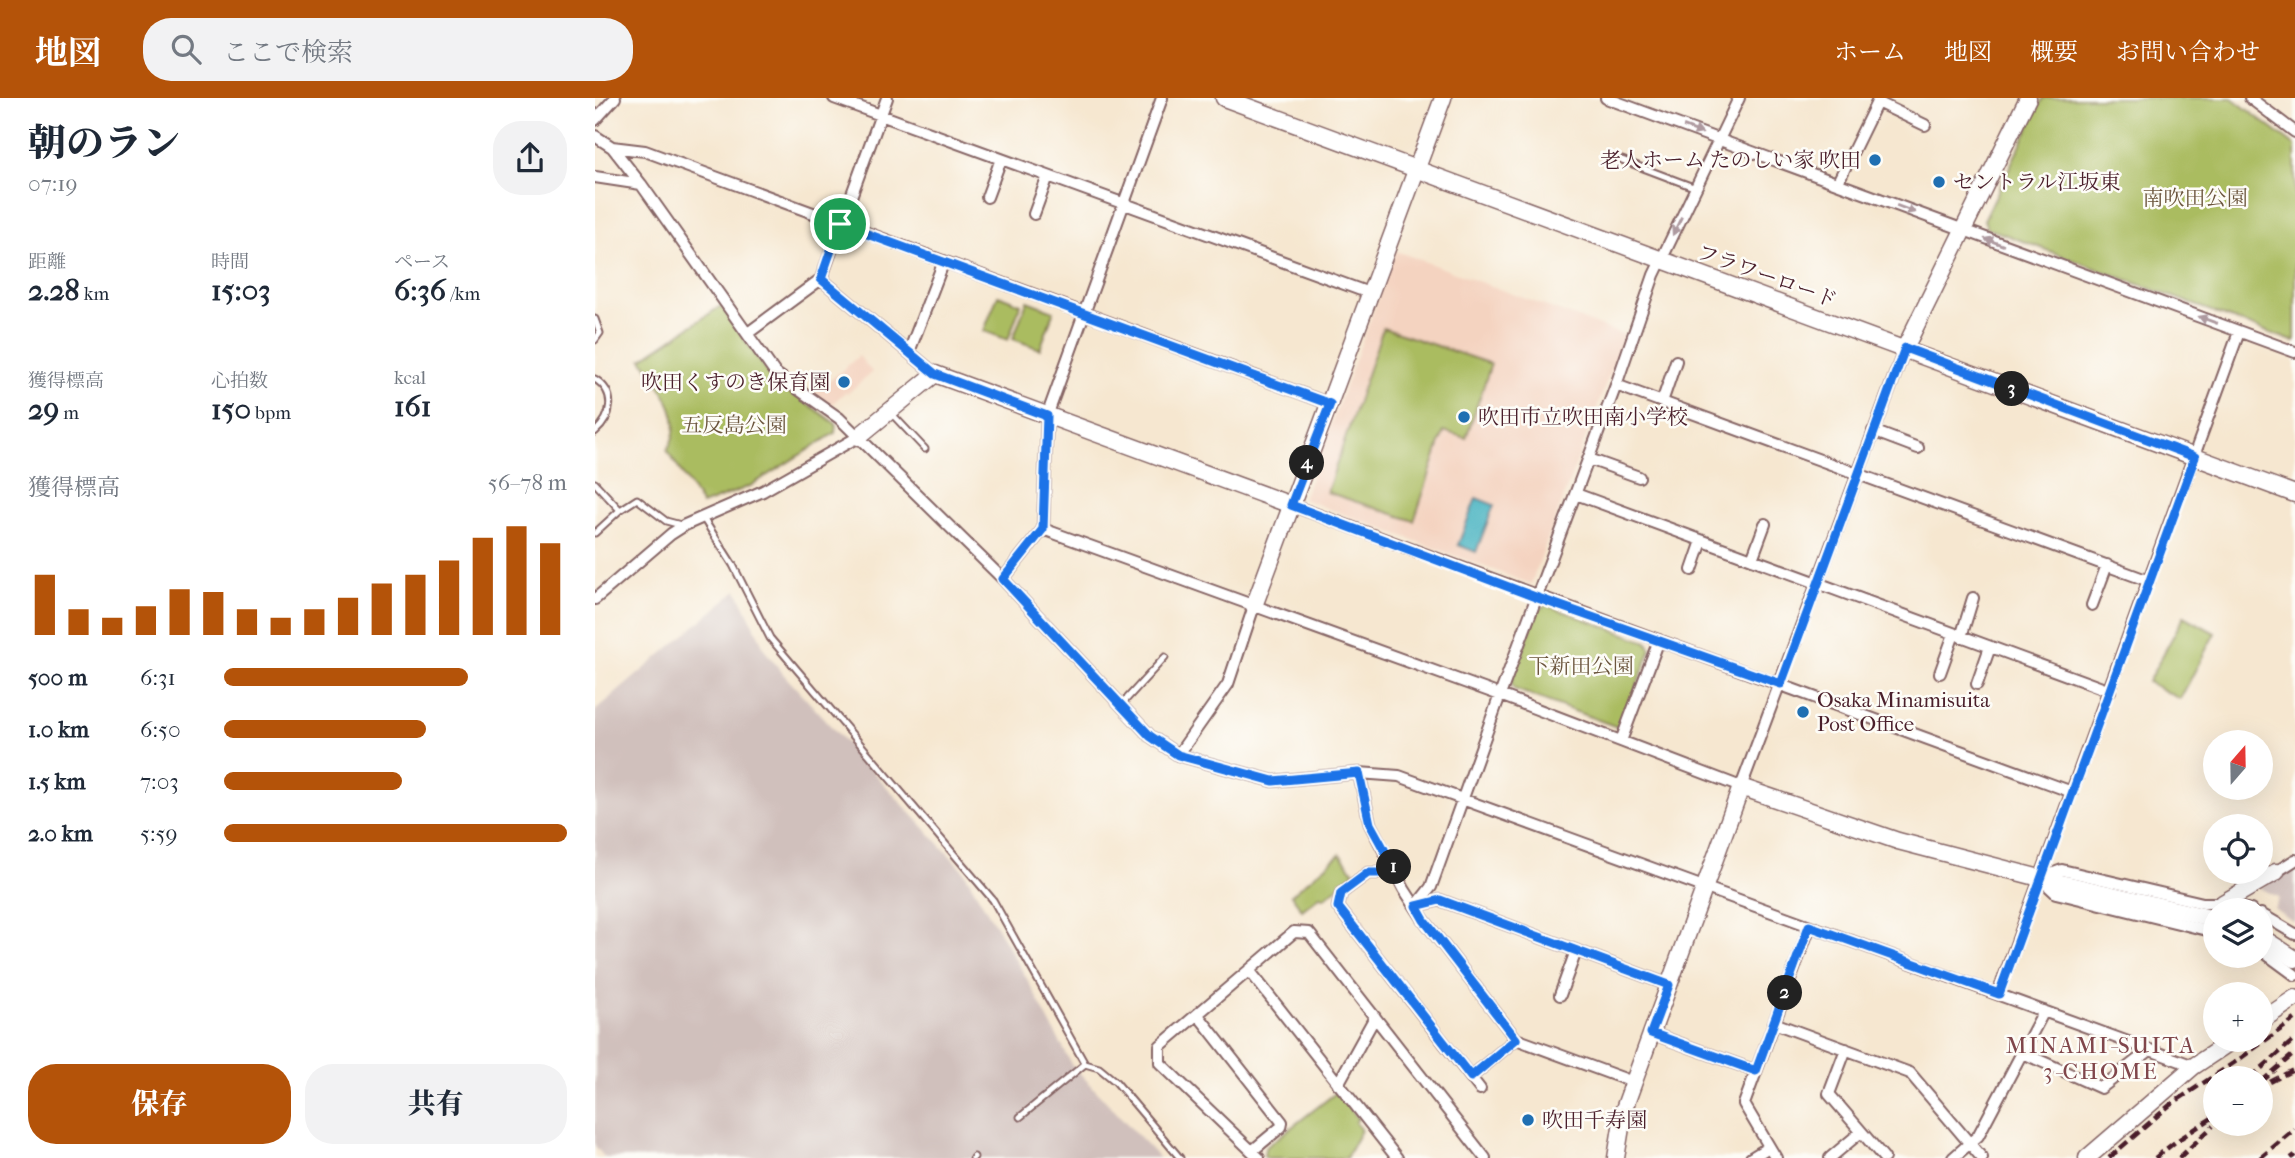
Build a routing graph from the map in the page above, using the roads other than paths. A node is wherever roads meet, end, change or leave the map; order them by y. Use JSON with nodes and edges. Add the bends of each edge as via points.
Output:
{"nodes":[{"id":1,"x":615,"y":98,"type":"edge"},
{"id":2,"x":834,"y":98,"type":"edge"},
{"id":3,"x":887,"y":98,"type":"edge"},
{"id":4,"x":1162,"y":98,"type":"edge"},
{"id":5,"x":1224,"y":98,"type":"edge"},
{"id":6,"x":1443,"y":98,"type":"edge"},
{"id":7,"x":1606,"y":98,"type":"edge"},
{"id":8,"x":1739,"y":98,"type":"edge"},
{"id":9,"x":2028,"y":98,"type":"edge"},
{"id":10,"x":2250,"y":98,"type":"edge"},
{"id":11,"x":1878,"y":100,"type":"edge"},
{"id":12,"x":881,"y":115,"type":"junction"},
{"id":13,"x":595,"y":120,"type":"edge"},
{"id":14,"x":1925,"y":125,"type":"dead end"},
{"id":15,"x":2295,"y":132,"type":"edge"},
{"id":16,"x":595,"y":136,"type":"edge"},
{"id":17,"x":1719,"y":139,"type":"junction"},
{"id":18,"x":613,"y":147,"type":"junction"},
{"id":19,"x":1001,"y":159,"type":"junction"},
{"id":20,"x":1622,"y":160,"type":"dead end"},
{"id":21,"x":1415,"y":170,"type":"junction"},
{"id":22,"x":1048,"y":176,"type":"junction"},
{"id":23,"x":595,"y":177,"type":"edge"},
{"id":24,"x":1837,"y":182,"type":"junction"},
{"id":25,"x":641,"y":184,"type":"junction"},
{"id":26,"x":1696,"y":188,"type":"junction"},
{"id":27,"x":987,"y":197,"type":"dead end"},
{"id":28,"x":1123,"y":204,"type":"junction"},
{"id":29,"x":1034,"y":214,"type":"dead end"},
{"id":30,"x":840,"y":224,"type":"junction"},
{"id":31,"x":1962,"y":230,"type":"junction"},
{"id":32,"x":1661,"y":260,"type":"junction"},
{"id":33,"x":944,"y":261,"type":"junction"},
{"id":34,"x":821,"y":279,"type":"junction"},
{"id":35,"x":1369,"y":293,"type":"junction"},
{"id":36,"x":1084,"y":315,"type":"junction"},
{"id":37,"x":595,"y":319,"type":"edge"},
{"id":38,"x":2239,"y":332,"type":"junction"},
{"id":39,"x":748,"y":333,"type":"junction"},
{"id":40,"x":595,"y":340,"type":"edge"},
{"id":41,"x":1905,"y":348,"type":"junction"},
{"id":42,"x":909,"y":352,"type":"junction"},
{"id":43,"x":2295,"y":352,"type":"edge"},
{"id":44,"x":1677,"y":361,"type":"dead end"},
{"id":45,"x":935,"y":374,"type":"junction"},
{"id":46,"x":595,"y":379,"type":"edge"},
{"id":47,"x":1616,"y":385,"type":"junction"},
{"id":48,"x":1662,"y":402,"type":"junction"},
{"id":49,"x":1330,"y":404,"type":"junction"},
{"id":50,"x":889,"y":411,"type":"junction"},
{"id":51,"x":1047,"y":416,"type":"junction"},
{"id":52,"x":595,"y":432,"type":"edge"},
{"id":53,"x":1873,"y":432,"type":"junction"},
{"id":54,"x":858,"y":437,"type":"junction"},
{"id":55,"x":1917,"y":448,"type":"dead end"},
{"id":56,"x":925,"y":449,"type":"dead end"},
{"id":57,"x":2195,"y":457,"type":"junction"},
{"id":58,"x":1589,"y":459,"type":"junction"},
{"id":59,"x":1858,"y":473,"type":"junction"},
{"id":60,"x":1639,"y":477,"type":"dead end"},
{"id":61,"x":595,"y":483,"type":"edge"},
{"id":62,"x":1576,"y":494,"type":"junction"},
{"id":63,"x":2295,"y":494,"type":"edge"},
{"id":64,"x":1291,"y":505,"type":"junction"},
{"id":65,"x":620,"y":510,"type":"junction"},
{"id":66,"x":702,"y":518,"type":"junction"},
{"id":67,"x":1765,"y":524,"type":"dead end"},
{"id":68,"x":685,"y":525,"type":"junction"},
{"id":69,"x":1043,"y":529,"type":"junction"},
{"id":70,"x":595,"y":533,"type":"edge"},
{"id":71,"x":1702,"y":541,"type":"junction"},
{"id":72,"x":1752,"y":559,"type":"junction"},
{"id":73,"x":2106,"y":565,"type":"junction"},
{"id":74,"x":1692,"y":570,"type":"dead end"},
{"id":75,"x":1003,"y":579,"type":"junction"},
{"id":76,"x":2149,"y":581,"type":"junction"},
{"id":77,"x":1818,"y":583,"type":"junction"},
{"id":78,"x":1538,"y":598,"type":"junction"},
{"id":79,"x":1973,"y":598,"type":"dead end"},
{"id":80,"x":595,"y":599,"type":"edge"},
{"id":81,"x":2092,"y":605,"type":"dead end"},
{"id":82,"x":1254,"y":606,"type":"junction"},
{"id":83,"x":1957,"y":635,"type":"junction"},
{"id":84,"x":1659,"y":640,"type":"junction"},
{"id":85,"x":1990,"y":647,"type":"junction"},
{"id":86,"x":1165,"y":657,"type":"dead end"},
{"id":87,"x":1940,"y":673,"type":"dead end"},
{"id":88,"x":1781,"y":684,"type":"junction"},
{"id":89,"x":1977,"y":684,"type":"dead end"},
{"id":90,"x":2110,"y":691,"type":"junction"},
{"id":91,"x":1500,"y":695,"type":"junction"},
{"id":92,"x":1121,"y":706,"type":"junction"},
{"id":93,"x":1621,"y":741,"type":"junction"},
{"id":94,"x":1178,"y":755,"type":"junction"},
{"id":95,"x":1359,"y":773,"type":"junction"},
{"id":96,"x":1741,"y":787,"type":"junction"},
{"id":97,"x":2072,"y":792,"type":"junction"},
{"id":98,"x":1462,"y":799,"type":"junction"},
{"id":99,"x":2295,"y":860,"type":"edge"},
{"id":100,"x":2276,"y":872,"type":"joint"},
{"id":101,"x":1397,"y":873,"type":"junction"},
{"id":102,"x":2041,"y":878,"type":"junction"},
{"id":103,"x":1704,"y":888,"type":"junction"},
{"id":104,"x":2232,"y":898,"type":"edge"},
{"id":105,"x":2203,"y":903,"type":"edge"},
{"id":106,"x":1416,"y":906,"type":"junction"},
{"id":107,"x":2203,"y":916,"type":"edge"},
{"id":108,"x":2273,"y":921,"type":"edge"},
{"id":109,"x":1809,"y":926,"type":"junction"},
{"id":110,"x":2203,"y":929,"type":"edge"},
{"id":111,"x":2295,"y":934,"type":"edge"},
{"id":112,"x":2273,"y":945,"type":"edge"},
{"id":113,"x":1576,"y":951,"type":"junction"},
{"id":114,"x":2273,"y":959,"type":"edge"},
{"id":115,"x":2295,"y":959,"type":"edge"},
{"id":116,"x":1249,"y":970,"type":"junction"},
{"id":117,"x":2295,"y":975,"type":"edge"},
{"id":118,"x":1669,"y":985,"type":"junction"},
{"id":119,"x":1999,"y":994,"type":"junction"},
{"id":120,"x":1560,"y":995,"type":"dead end"},
{"id":121,"x":2295,"y":998,"type":"edge"},
{"id":122,"x":2044,"y":1011,"type":"junction"},
{"id":123,"x":2273,"y":1013,"type":"edge"},
{"id":124,"x":1198,"y":1015,"type":"junction"},
{"id":125,"x":1375,"y":1017,"type":"junction"},
{"id":126,"x":1774,"y":1023,"type":"junction"},
{"id":127,"x":1651,"y":1033,"type":"junction"},
{"id":128,"x":1516,"y":1039,"type":"junction"},
{"id":129,"x":1846,"y":1049,"type":"junction"},
{"id":130,"x":2150,"y":1050,"type":"junction"},
{"id":131,"x":2215,"y":1052,"type":"edge"},
{"id":132,"x":2023,"y":1053,"type":"junction"},
{"id":133,"x":1086,"y":1064,"type":"junction"},
{"id":134,"x":2193,"y":1066,"type":"junction"},
{"id":135,"x":1756,"y":1071,"type":"junction"},
{"id":136,"x":1471,"y":1077,"type":"junction"},
{"id":137,"x":1633,"y":1082,"type":"junction"},
{"id":138,"x":1338,"y":1084,"type":"junction"},
{"id":139,"x":1480,"y":1089,"type":"dead end"},
{"id":140,"x":1020,"y":1116,"type":"dead end"},
{"id":141,"x":1861,"y":1132,"type":"junction"},
{"id":142,"x":1970,"y":1143,"type":"junction"},
{"id":143,"x":1769,"y":1147,"type":"junction"},
{"id":144,"x":1255,"y":1154,"type":"edge"},
{"id":145,"x":1180,"y":1158,"type":"edge"},
{"id":146,"x":1397,"y":1158,"type":"edge"},
{"id":147,"x":1485,"y":1158,"type":"edge"},
{"id":148,"x":1616,"y":1158,"type":"edge"},
{"id":149,"x":1751,"y":1158,"type":"edge"},
{"id":150,"x":1776,"y":1158,"type":"edge"},
{"id":151,"x":1830,"y":1158,"type":"edge"},
{"id":152,"x":1884,"y":1158,"type":"edge"},
{"id":153,"x":1952,"y":1158,"type":"edge"},
{"id":154,"x":1982,"y":1158,"type":"edge"},
{"id":155,"x":2087,"y":1158,"type":"edge"}],
"edges":[{"from":1,"to":13,"type":"street"},
{"from":2,"to":12,"type":"street"},
{"from":3,"to":12,"type":"street"},
{"from":4,"to":28,"type":"street"},
{"from":5,"to":21,"type":"street","name":"フラワーロード"},
{"from":6,"to":21,"type":"street"},
{"from":7,"to":17,"type":"street","one_way":true},
{"from":8,"to":17,"type":"street"},
{"from":9,"to":31,"type":"street"},
{"from":10,"to":15,"type":"street"},
{"from":11,"to":14,"type":"street"},
{"from":11,"to":24,"type":"street"},
{"from":12,"to":19,"type":"street"},
{"from":12,"to":30,"type":"street"},
{"from":16,"to":18,"type":"street"},
{"from":17,"to":24,"type":"street"},
{"from":17,"to":26,"type":"street"},
{"from":18,"to":25,"type":"street"},
{"from":18,"to":30,"type":"street","via":[[645,151]]},
{"from":19,"to":22,"type":"street"},
{"from":19,"to":27,"type":"street"},
{"from":20,"to":26,"type":"lane"},
{"from":21,"to":32,"type":"street","name":"フラワーロード"},
{"from":21,"to":35,"type":"street"},
{"from":22,"to":28,"type":"street"},
{"from":22,"to":29,"type":"street"},
{"from":23,"to":25,"type":"street"},
{"from":24,"to":31,"type":"street","one_way":true},
{"from":25,"to":39,"type":"street"},
{"from":26,"to":32,"type":"street","one_way":true},
{"from":28,"to":35,"type":"street"},
{"from":28,"to":36,"type":"street"},
{"from":30,"to":33,"type":"street"},
{"from":30,"to":34,"type":"street"},
{"from":38,"to":31,"type":"street","one_way":true},
{"from":31,"to":41,"type":"street"},
{"from":32,"to":41,"type":"street","name":"フラワーロード"},
{"from":32,"to":47,"type":"street"},
{"from":33,"to":36,"type":"street"},
{"from":33,"to":42,"type":"street"},
{"from":34,"to":39,"type":"street"},
{"from":34,"to":42,"type":"street"},
{"from":35,"to":49,"type":"street"},
{"from":36,"to":49,"type":"street"},
{"from":36,"to":51,"type":"street"},
{"from":37,"to":40,"type":"lane","via":[[600,333]]},
{"from":38,"to":43,"type":"street"},
{"from":38,"to":57,"type":"street"},
{"from":39,"to":54,"type":"street","via":[[775,373]]},
{"from":41,"to":53,"type":"street"},
{"from":41,"to":57,"type":"street","name":"フラワーロード"},
{"from":42,"to":45,"type":"street"},
{"from":44,"to":48,"type":"street"},
{"from":45,"to":50,"type":"street"},
{"from":45,"to":51,"type":"street"},
{"from":46,"to":52,"type":"lane","via":[[607,391],[610,405],[607,422]]},
{"from":47,"to":48,"type":"street"},
{"from":47,"to":58,"type":"street"},
{"from":48,"to":59,"type":"street"},
{"from":49,"to":64,"type":"street"},
{"from":50,"to":54,"type":"street"},
{"from":50,"to":56,"type":"lane"},
{"from":51,"to":64,"type":"street"},
{"from":51,"to":69,"type":"street"},
{"from":53,"to":55,"type":"street"},
{"from":53,"to":59,"type":"street"},
{"from":54,"to":66,"type":"street","via":[[763,491]]},
{"from":54,"to":75,"type":"street"},
{"from":57,"to":63,"type":"street","name":"フラワーロード"},
{"from":57,"to":76,"type":"street"},
{"from":58,"to":60,"type":"street"},
{"from":58,"to":62,"type":"street"},
{"from":59,"to":73,"type":"street"},
{"from":59,"to":77,"type":"street"},
{"from":61,"to":65,"type":"lane"},
{"from":62,"to":71,"type":"street"},
{"from":62,"to":78,"type":"street"},
{"from":64,"to":78,"type":"street"},
{"from":64,"to":82,"type":"street"},
{"from":65,"to":68,"type":"lane","via":[[637,499],[666,521]]},
{"from":65,"to":70,"type":"lane"},
{"from":66,"to":68,"type":"street"},
{"from":66,"to":133,"type":"lane","via":[[733,565],[770,638],[993,901]]},
{"from":67,"to":72,"type":"street"},
{"from":68,"to":80,"type":"street"},
{"from":69,"to":75,"type":"street"},
{"from":69,"to":82,"type":"street"},
{"from":71,"to":72,"type":"street"},
{"from":71,"to":74,"type":"street"},
{"from":72,"to":77,"type":"street"},
{"from":73,"to":76,"type":"street"},
{"from":73,"to":81,"type":"street"},
{"from":75,"to":92,"type":"street"},
{"from":76,"to":90,"type":"street"},
{"from":77,"to":83,"type":"street"},
{"from":77,"to":88,"type":"street"},
{"from":78,"to":84,"type":"street"},
{"from":78,"to":91,"type":"street"},
{"from":79,"to":83,"type":"street"},
{"from":82,"to":91,"type":"street"},
{"from":82,"to":94,"type":"street","via":[[1228,684]]},
{"from":83,"to":85,"type":"street"},
{"from":83,"to":87,"type":"street"},
{"from":84,"to":88,"type":"street"},
{"from":84,"to":93,"type":"street"},
{"from":85,"to":89,"type":"street"},
{"from":85,"to":90,"type":"street"},
{"from":86,"to":92,"type":"lane"},
{"from":88,"to":96,"type":"street"},
{"from":88,"to":97,"type":"street"},
{"from":90,"to":97,"type":"street"},
{"from":91,"to":93,"type":"street"},
{"from":91,"to":98,"type":"street"},
{"from":92,"to":94,"type":"street","via":[[1150,736]]},
{"from":93,"to":96,"type":"street"},
{"from":94,"to":95,"type":"street","via":[[1273,781]]},
{"from":95,"to":98,"type":"street","via":[[1399,776]]},
{"from":95,"to":101,"type":"street","via":[[1370,824]]},
{"from":96,"to":102,"type":"street","via":[[1898,841]]},
{"from":96,"to":103,"type":"street"},
{"from":97,"to":102,"type":"street"},
{"from":98,"to":103,"type":"street"},
{"from":98,"to":106,"type":"street","via":[[1431,887]]},
{"from":99,"to":100,"type":"street"},
{"from":100,"to":104,"type":"street"},
{"from":101,"to":106,"type":"street"},
{"from":101,"to":136,"type":"street","via":[[1368,873],[1341,893],[1338,907]]},
{"from":102,"to":105,"type":"street","via":[[2062,870]]},
{"from":102,"to":107,"type":"street"},
{"from":102,"to":110,"type":"street","via":[[2056,893]]},
{"from":102,"to":119,"type":"street"},
{"from":103,"to":109,"type":"street"},
{"from":103,"to":118,"type":"street"},
{"from":106,"to":113,"type":"street","via":[[1440,900]]},
{"from":106,"to":128,"type":"street"},
{"from":108,"to":111,"type":"street"},
{"from":109,"to":119,"type":"street"},
{"from":109,"to":126,"type":"street"},
{"from":112,"to":115,"type":"street"},
{"from":113,"to":118,"type":"street"},
{"from":113,"to":120,"type":"street"},
{"from":114,"to":117,"type":"street"},
{"from":116,"to":124,"type":"street"},
{"from":116,"to":125,"type":"street","via":[[1294,932],[1309,933]]},
{"from":116,"to":138,"type":"street"},
{"from":118,"to":127,"type":"street"},
{"from":119,"to":122,"type":"street"},
{"from":121,"to":123,"type":"street"},
{"from":122,"to":130,"type":"street"},
{"from":122,"to":132,"type":"street"},
{"from":124,"to":144,"type":"street","via":[[1282,1122]]},
{"from":124,"to":144,"type":"street","via":[[1160,1046],[1160,1063]]},
{"from":125,"to":138,"type":"street"},
{"from":125,"to":147,"type":"street"},
{"from":126,"to":129,"type":"street"},
{"from":126,"to":135,"type":"street"},
{"from":127,"to":135,"type":"street"},
{"from":127,"to":137,"type":"street"},
{"from":128,"to":136,"type":"street"},
{"from":128,"to":137,"type":"street"},
{"from":129,"to":141,"type":"street","via":[[1829,1094]]},
{"from":129,"to":142,"type":"street","via":[[1910,1073]]},
{"from":130,"to":132,"type":"street","via":[[2101,1088]]},
{"from":130,"to":134,"type":"street"},
{"from":131,"to":134,"type":"street"},
{"from":132,"to":142,"type":"street"},
{"from":133,"to":140,"type":"lane"},
{"from":133,"to":145,"type":"lane","via":[[1116,1082]]},
{"from":134,"to":155,"type":"street"},
{"from":135,"to":143,"type":"street","via":[[1744,1104]]},
{"from":136,"to":139,"type":"street"},
{"from":137,"to":148,"type":"street"},
{"from":138,"to":146,"type":"street"},
{"from":141,"to":151,"type":"street"},
{"from":141,"to":152,"type":"street"},
{"from":142,"to":153,"type":"street"},
{"from":142,"to":154,"type":"street"},
{"from":143,"to":149,"type":"street"},
{"from":143,"to":150,"type":"street"}]}
